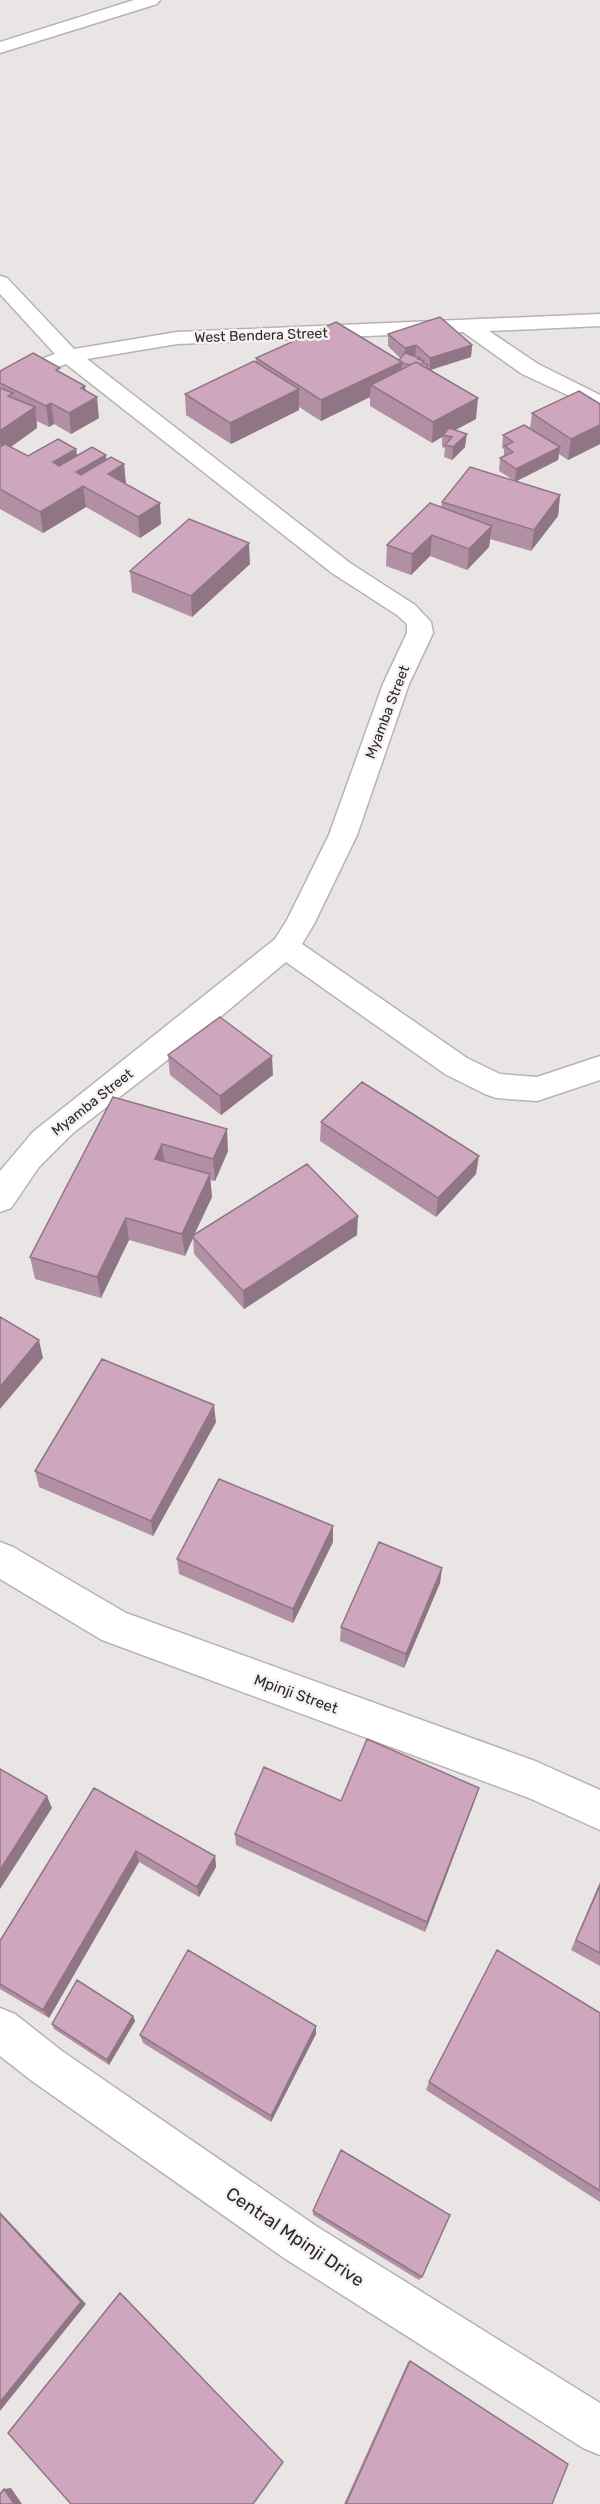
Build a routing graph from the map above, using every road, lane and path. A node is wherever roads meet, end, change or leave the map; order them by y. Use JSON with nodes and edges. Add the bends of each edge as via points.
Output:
{"nodes":[{"id":1,"x":151,"y":0,"type":"edge"},
{"id":2,"x":0,"y":48,"type":"edge"},
{"id":3,"x":0,"y":282,"type":"edge"},
{"id":4,"x":600,"y":320,"type":"edge"},
{"id":5,"x":468,"y":326,"type":"junction"},
{"id":6,"x":69,"y":356,"type":"junction"},
{"id":7,"x":0,"y":381,"type":"edge"},
{"id":8,"x":600,"y":403,"type":"edge"},
{"id":9,"x":285,"y":947,"type":"junction"},
{"id":10,"x":600,"y":1068,"type":"edge"},
{"id":11,"x":0,"y":1199,"type":"edge"},
{"id":12,"x":0,"y":1559,"type":"edge"},
{"id":13,"x":600,"y":1810,"type":"edge"},
{"id":14,"x":0,"y":2029,"type":"edge"},
{"id":15,"x":600,"y":2431,"type":"edge"}],
"edges":[{"from":1,"to":2,"type":"street"},
{"from":3,"to":6,"type":"street","name":"Myamba Street"},
{"from":4,"to":5,"type":"street","name":"West Bendera Street"},
{"from":5,"to":6,"type":"street","name":"West Bendera Street","via":[[177,338]]},
{"from":5,"to":8,"type":"street","via":[[530,369]]},
{"from":6,"to":7,"type":"street","name":"West Bendera Street"},
{"from":6,"to":9,"type":"street","name":"Myamba Street","via":[[341,568],[420,622],[420,633],[396,684],[343,835]]},
{"from":9,"to":10,"type":"street","via":[[456,1066],[496,1086],[537,1089]]},
{"from":9,"to":11,"type":"street","name":"Myamba Street","via":[[45,1139]]},
{"from":12,"to":13,"type":"street","name":"Mpinji Street","via":[[115,1628],[536,1781]]},
{"from":14,"to":15,"type":"street","name":"Central Mpinji Drive","via":[[300,2242]]}]}
